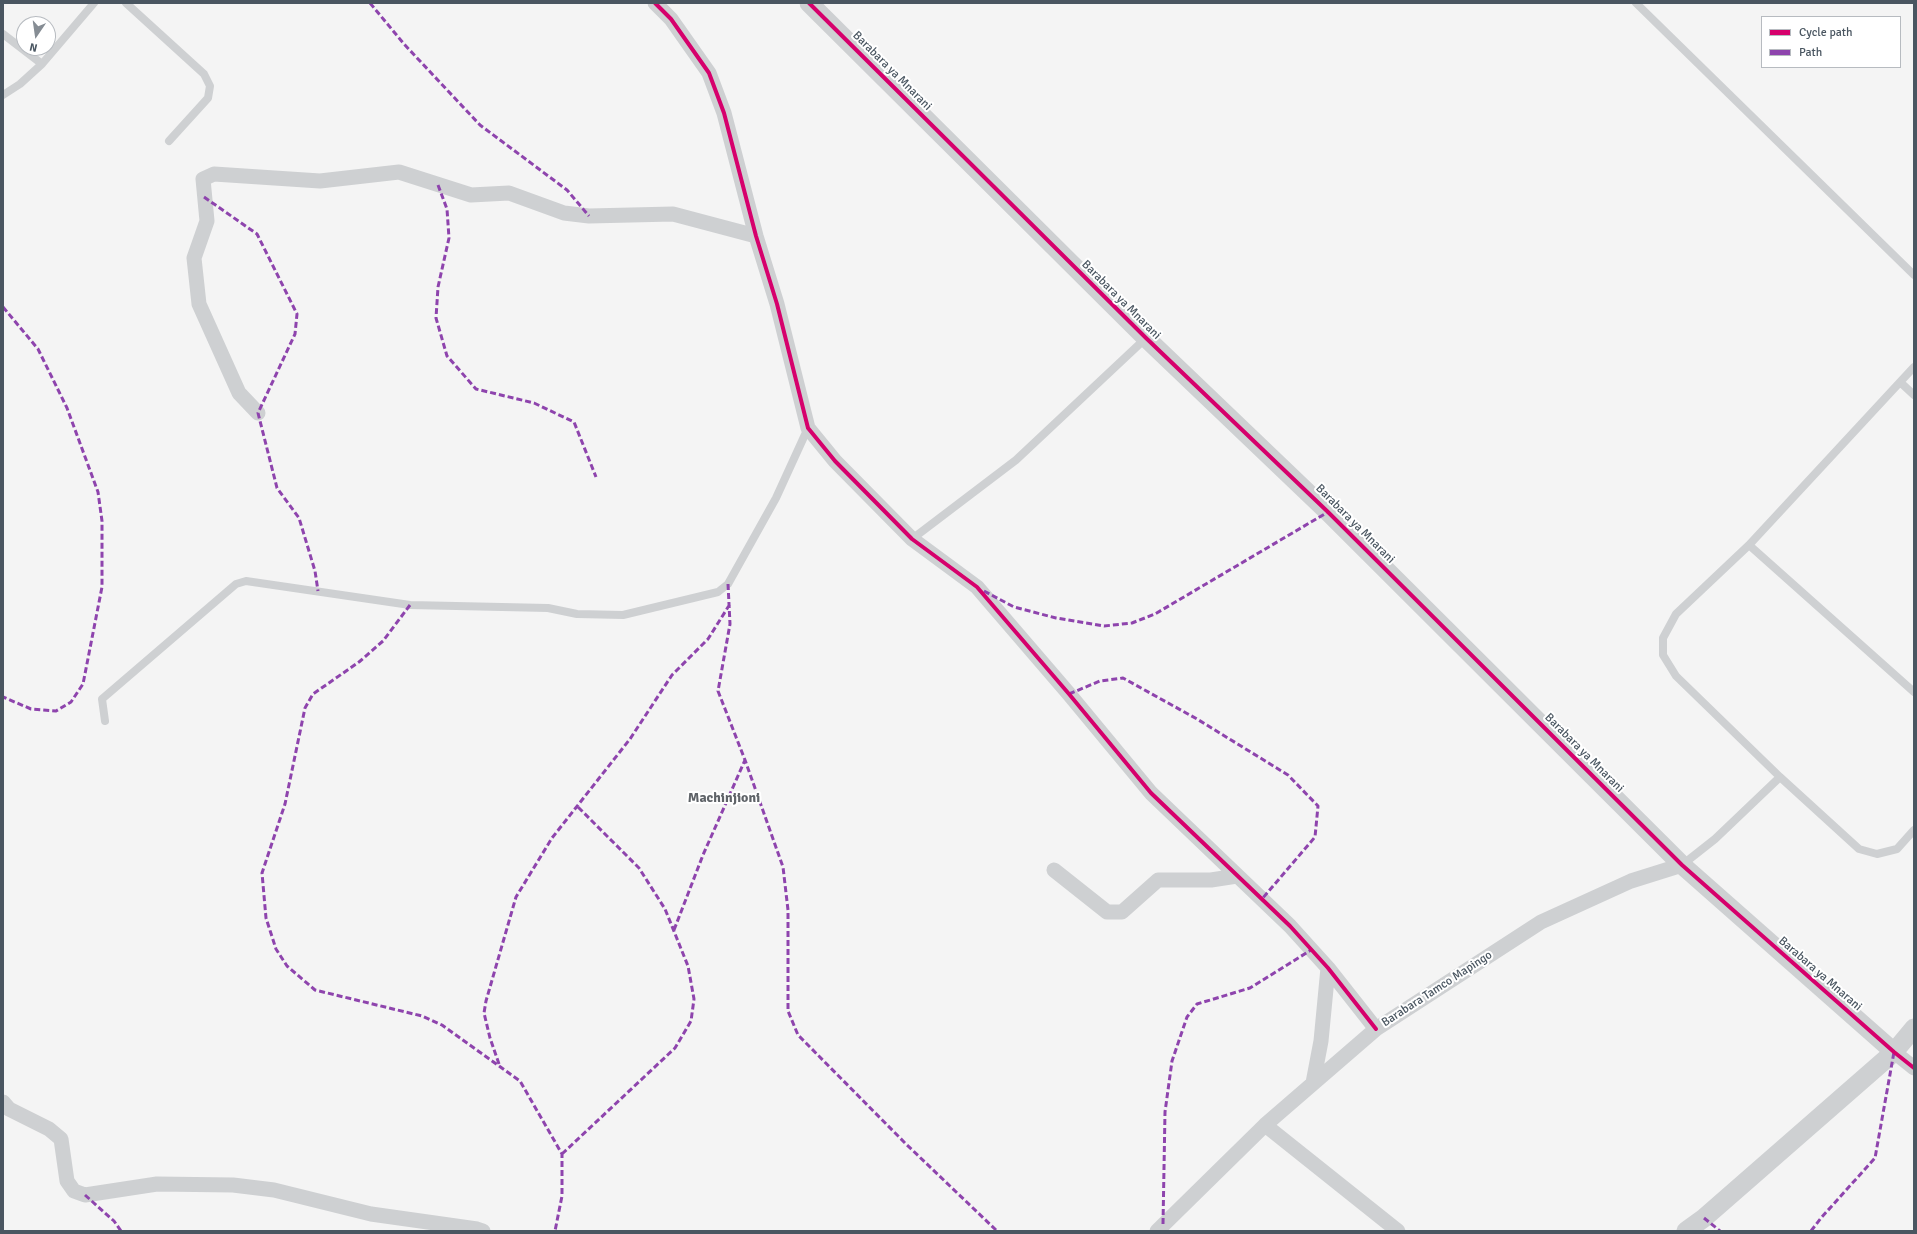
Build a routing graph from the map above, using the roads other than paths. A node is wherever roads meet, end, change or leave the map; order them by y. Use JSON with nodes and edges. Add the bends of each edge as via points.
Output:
{"nodes":[{"id":1,"x":94,"y":3,"type":"edge"},
{"id":2,"x":126,"y":3,"type":"edge"},
{"id":3,"x":655,"y":3,"type":"edge"},
{"id":4,"x":809,"y":3,"type":"edge"},
{"id":5,"x":1636,"y":3,"type":"edge"},
{"id":6,"x":3,"y":34,"type":"edge"},
{"id":7,"x":42,"y":64,"type":"junction"},
{"id":8,"x":3,"y":95,"type":"edge"},
{"id":9,"x":169,"y":141,"type":"dead end"},
{"id":10,"x":756,"y":236,"type":"junction"},
{"id":11,"x":1914,"y":275,"type":"edge"},
{"id":12,"x":1146,"y":338,"type":"junction"},
{"id":13,"x":1914,"y":366,"type":"edge"},
{"id":14,"x":1900,"y":382,"type":"junction"},
{"id":15,"x":1914,"y":395,"type":"edge"},
{"id":16,"x":258,"y":413,"type":"dead end"},
{"id":17,"x":808,"y":428,"type":"junction"},
{"id":18,"x":912,"y":539,"type":"junction"},
{"id":19,"x":1749,"y":545,"type":"junction"},
{"id":20,"x":1914,"y":692,"type":"edge"},
{"id":21,"x":105,"y":721,"type":"dead end"},
{"id":22,"x":1780,"y":777,"type":"junction"},
{"id":23,"x":1914,"y":830,"type":"edge"},
{"id":24,"x":1682,"y":865,"type":"junction"},
{"id":25,"x":1054,"y":870,"type":"dead end"},
{"id":26,"x":1237,"y":876,"type":"junction"},
{"id":27,"x":1328,"y":968,"type":"junction"},
{"id":28,"x":1914,"y":1028,"type":"edge"},
{"id":29,"x":1376,"y":1029,"type":"junction"},
{"id":30,"x":1894,"y":1052,"type":"junction"},
{"id":31,"x":1914,"y":1068,"type":"edge"},
{"id":32,"x":1313,"y":1083,"type":"junction"},
{"id":33,"x":3,"y":1102,"type":"edge"},
{"id":34,"x":1266,"y":1125,"type":"junction"},
{"id":35,"x":1164,"y":1229,"type":"edge"},
{"id":36,"x":483,"y":1231,"type":"edge"},
{"id":37,"x":1398,"y":1231,"type":"edge"},
{"id":38,"x":1686,"y":1231,"type":"edge"}],
"edges":[{"from":1,"to":7,"type":"lane"},
{"from":2,"to":9,"type":"lane","via":[[204,74],[210,86],[208,98]]},
{"from":3,"to":10,"type":"street","via":[[671,19],[709,73],[724,113]]},
{"from":4,"to":12,"type":"street","name":"Barabara ya Mnarani"},
{"from":5,"to":11,"type":"lane"},
{"from":6,"to":7,"type":"lane"},
{"from":7,"to":8,"type":"lane"},
{"from":10,"to":16,"type":"street","via":[[673,214],[589,216],[564,213],[509,193],[471,195],[399,172],[320,181],[214,174],[203,179],[207,221],[194,258],[199,304],[239,393]]},
{"from":10,"to":17,"type":"street","via":[[777,304]]},
{"from":12,"to":18,"type":"lane","via":[[1016,460]]},
{"from":12,"to":24,"type":"street","name":"Barabara ya Mnarani","via":[[1328,512]]},
{"from":13,"to":14,"type":"lane"},
{"from":14,"to":15,"type":"lane"},
{"from":14,"to":19,"type":"lane"},
{"from":17,"to":18,"type":"street","via":[[835,461]]},
{"from":17,"to":21,"type":"lane","via":[[776,498],[728,584],[718,592],[623,615],[577,614],[548,608],[410,605],[246,581],[236,584],[102,699]]},
{"from":18,"to":26,"type":"street","via":[[977,587],[1151,793]]},
{"from":19,"to":20,"type":"lane"},
{"from":19,"to":22,"type":"lane","via":[[1676,614],[1663,638],[1663,655],[1676,676]]},
{"from":22,"to":23,"type":"lane","via":[[1859,849],[1877,854],[1897,849]]},
{"from":22,"to":24,"type":"lane","via":[[1715,839]]},
{"from":24,"to":29,"type":"street","name":"Barabara Tamco Mapingo","via":[[1631,881],[1540,922]]},
{"from":24,"to":30,"type":"street","name":"Barabara ya Mnarani"},
{"from":25,"to":26,"type":"street","via":[[1107,912],[1122,912],[1158,880],[1211,880]]},
{"from":26,"to":27,"type":"street","via":[[1290,926]]},
{"from":27,"to":29,"type":"street"},
{"from":27,"to":32,"type":"street","via":[[1321,1041]]},
{"from":28,"to":30,"type":"street"},
{"from":29,"to":32,"type":"street","name":"Barabara Tamco Mapingo"},
{"from":30,"to":31,"type":"street"},
{"from":30,"to":38,"type":"street"},
{"from":32,"to":34,"type":"street","name":"Barabara Tamco Mapingo"},
{"from":33,"to":36,"type":"street","via":[[9,1109],[49,1129],[61,1139],[68,1181],[74,1191],[85,1195],[157,1184],[233,1185],[274,1190],[371,1214]]},
{"from":34,"to":35,"type":"street","name":"Barabara Tamco Mapingo"},
{"from":34,"to":37,"type":"street"}]}
